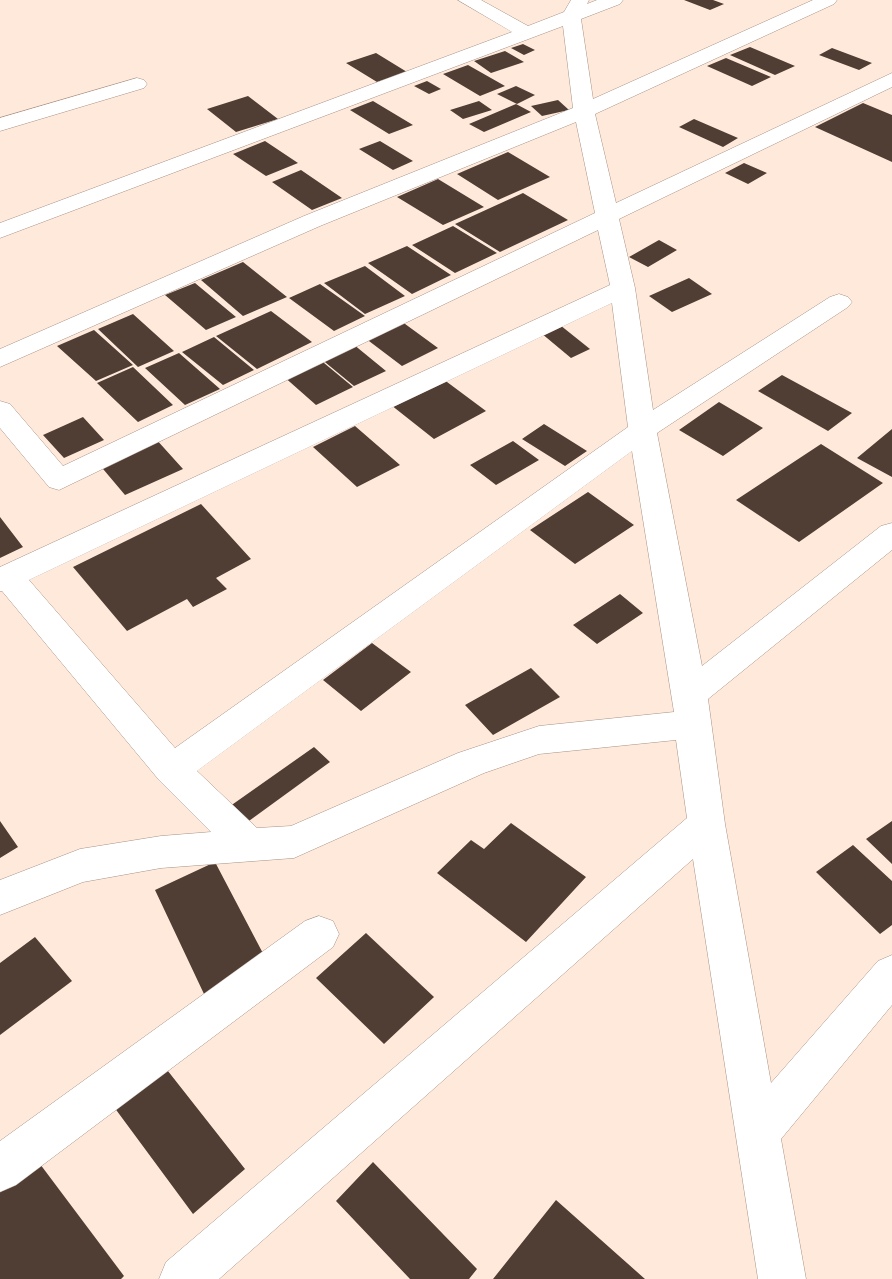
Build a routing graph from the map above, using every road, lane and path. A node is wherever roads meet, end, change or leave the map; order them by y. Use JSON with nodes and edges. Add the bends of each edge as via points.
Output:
{"nodes":[{"id":1,"x":467,"y":0,"type":"edge"},
{"id":2,"x":614,"y":0,"type":"edge"},
{"id":3,"x":828,"y":0,"type":"edge"},
{"id":4,"x":576,"y":8,"type":"edge"},
{"id":5,"x":528,"y":33,"type":"junction"},
{"id":6,"x":892,"y":79,"type":"edge"},
{"id":7,"x":137,"y":84,"type":"dead end"},
{"id":8,"x":584,"y":111,"type":"junction"},
{"id":9,"x":0,"y":125,"type":"edge"},
{"id":10,"x":608,"y":218,"type":"junction"},
{"id":11,"x":0,"y":231,"type":"edge"},
{"id":12,"x":623,"y":288,"type":"junction"},
{"id":13,"x":839,"y":302,"type":"dead end"},
{"id":14,"x":0,"y":359,"type":"edge"},
{"id":15,"x":0,"y":410,"type":"edge"},
{"id":16,"x":642,"y":430,"type":"junction"},
{"id":17,"x":892,"y":534,"type":"edge"},
{"id":18,"x":4,"y":578,"type":"edge"},
{"id":19,"x":693,"y":723,"type":"junction"},
{"id":20,"x":172,"y":770,"type":"junction"},
{"id":21,"x":706,"y":824,"type":"junction"},
{"id":22,"x":250,"y":846,"type":"junction"},
{"id":23,"x":0,"y":898,"type":"edge"},
{"id":24,"x":319,"y":934,"type":"dead end"},
{"id":25,"x":892,"y":974,"type":"edge"},
{"id":26,"x":757,"y":1133,"type":"junction"},
{"id":27,"x":0,"y":1169,"type":"edge"},
{"id":28,"x":183,"y":1279,"type":"edge"},
{"id":29,"x":782,"y":1279,"type":"edge"}],
"edges":[{"from":1,"to":5,"type":"street"},
{"from":2,"to":4,"type":"street"},
{"from":3,"to":8,"type":"street"},
{"from":4,"to":5,"type":"street"},
{"from":4,"to":8,"type":"street"},
{"from":5,"to":11,"type":"street"},
{"from":6,"to":10,"type":"street"},
{"from":7,"to":9,"type":"street"},
{"from":8,"to":10,"type":"street"},
{"from":8,"to":14,"type":"street","via":[[312,221]]},
{"from":10,"to":12,"type":"street"},
{"from":10,"to":15,"type":"street","via":[[59,480]]},
{"from":12,"to":16,"type":"street"},
{"from":12,"to":18,"type":"street"},
{"from":13,"to":16,"type":"street"},
{"from":16,"to":19,"type":"street"},
{"from":16,"to":20,"type":"street"},
{"from":17,"to":19,"type":"street"},
{"from":18,"to":20,"type":"street"},
{"from":19,"to":21,"type":"street"},
{"from":19,"to":22,"type":"street","via":[[538,740],[471,763],[294,842]]},
{"from":20,"to":22,"type":"street"},
{"from":21,"to":26,"type":"street"},
{"from":21,"to":28,"type":"street"},
{"from":22,"to":23,"type":"street","via":[[161,852],[80,866]]},
{"from":24,"to":27,"type":"street"},
{"from":25,"to":26,"type":"street"},
{"from":26,"to":29,"type":"street"}]}
